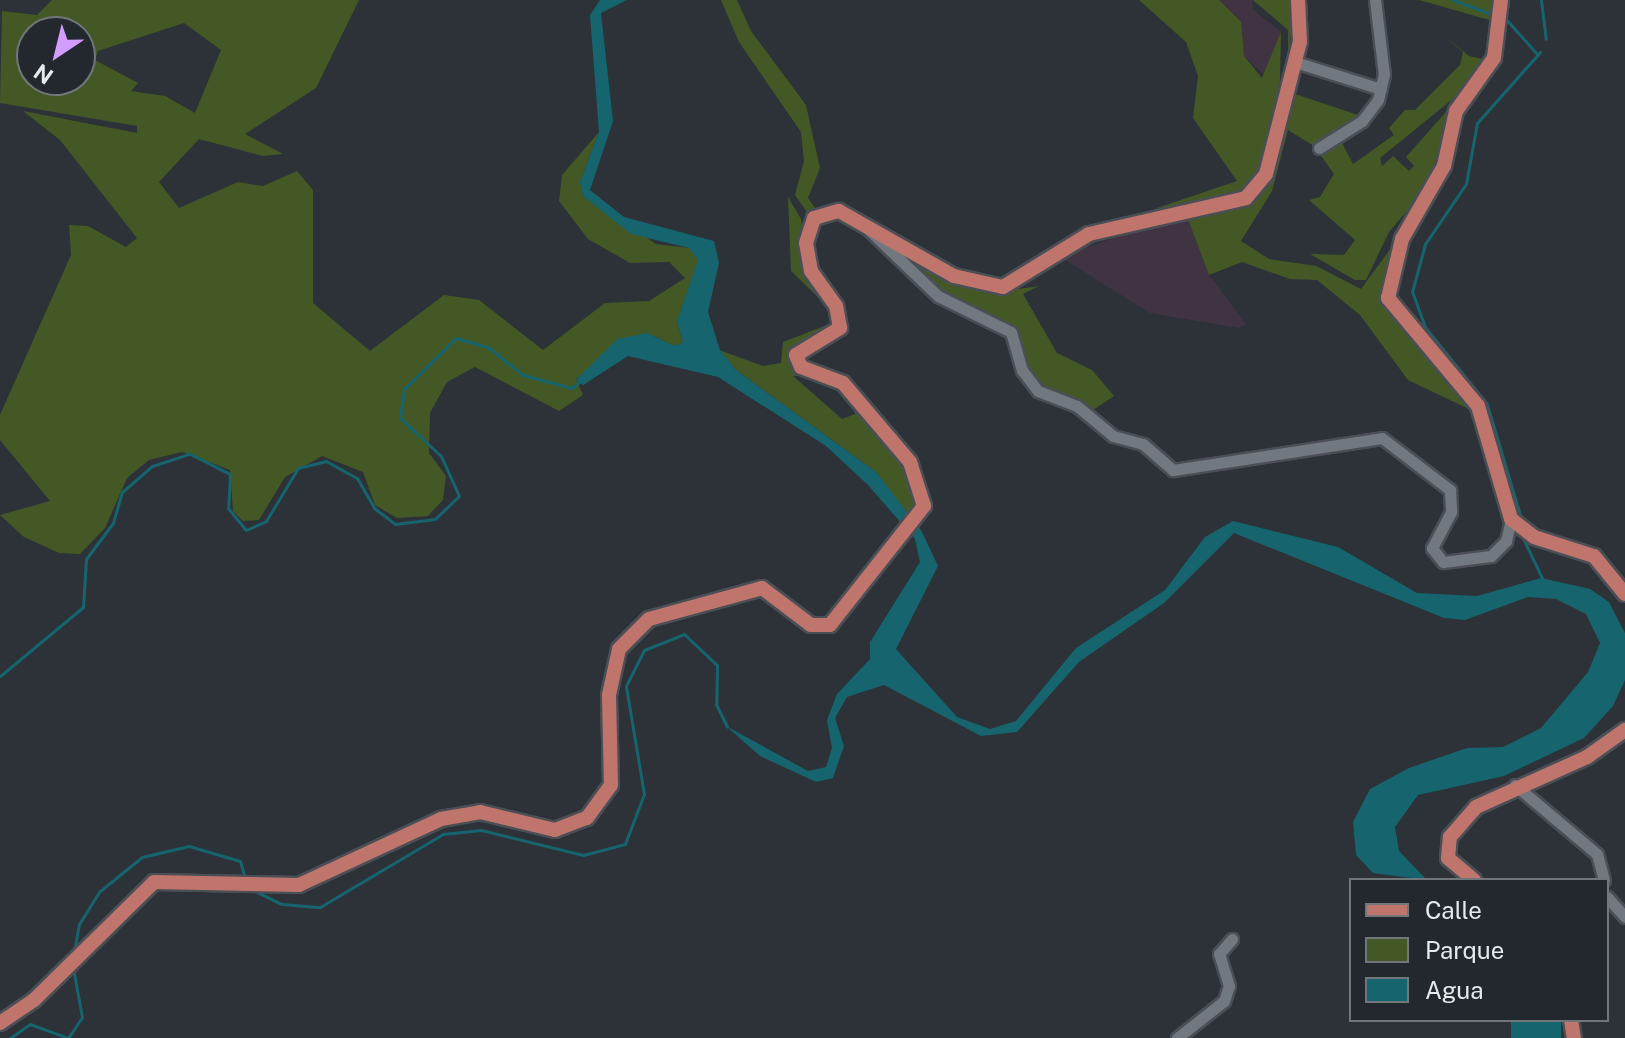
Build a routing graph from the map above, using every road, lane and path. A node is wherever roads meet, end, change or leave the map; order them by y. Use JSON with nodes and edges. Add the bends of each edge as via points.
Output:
{"nodes":[{"id":1,"x":1298,"y":0,"type":"edge"},
{"id":2,"x":1375,"y":0,"type":"edge"},
{"id":3,"x":1501,"y":0,"type":"edge"},
{"id":4,"x":1295,"y":62,"type":"junction"},
{"id":5,"x":1381,"y":89,"type":"junction"},
{"id":6,"x":1319,"y":148,"type":"dead end"},
{"id":7,"x":862,"y":220,"type":"junction"},
{"id":8,"x":1511,"y":519,"type":"junction"},
{"id":9,"x":1625,"y":594,"type":"edge"},
{"id":10,"x":1625,"y":730,"type":"edge"},
{"id":11,"x":1515,"y":785,"type":"junction"},
{"id":12,"x":1472,"y":878,"type":"edge"},
{"id":13,"x":1603,"y":878,"type":"edge"},
{"id":14,"x":1609,"y":899,"type":"edge"},
{"id":15,"x":1625,"y":917,"type":"edge"},
{"id":16,"x":1232,"y":939,"type":"dead end"},
{"id":17,"x":0,"y":1023,"type":"edge"},
{"id":18,"x":1177,"y":1038,"type":"edge"}],
"edges":[{"from":1,"to":4,"type":"main road"},
{"from":2,"to":5,"type":"street"},
{"from":3,"to":8,"type":"main road","via":[[1494,58],[1478,88],[1456,111],[1444,166],[1402,239],[1388,298],[1478,406]]},
{"from":4,"to":5,"type":"street"},
{"from":4,"to":7,"type":"main road","via":[[1266,174],[1246,198],[1175,208],[1089,234],[1003,287],[954,276]]},
{"from":5,"to":6,"type":"street","via":[[1362,121]]},
{"from":7,"to":8,"type":"street","via":[[881,248],[938,296],[1011,332],[1022,370],[1038,391],[1077,406],[1113,436],[1143,444],[1173,470],[1382,438],[1450,490],[1451,512],[1432,548],[1443,562],[1491,556],[1506,541]]},
{"from":7,"to":17,"type":"main road","via":[[825,211],[809,229],[811,271],[836,306],[840,328],[796,355],[801,367],[843,383],[910,462],[925,490],[917,520],[830,625],[811,625],[762,588],[649,619],[619,649],[609,695],[611,785],[587,818],[555,830],[480,812],[441,819],[299,885],[154,882],[55,980]]},
{"from":8,"to":9,"type":"main road","via":[[1534,537],[1594,556]]},
{"from":10,"to":11,"type":"main road","via":[[1587,757]]},
{"from":11,"to":12,"type":"main road","via":[[1476,807],[1450,837],[1448,858]]},
{"from":11,"to":13,"type":"street","via":[[1597,854]]},
{"from":14,"to":15,"type":"street"},
{"from":16,"to":18,"type":"street","via":[[1219,954],[1229,986],[1224,1001]]}]}
